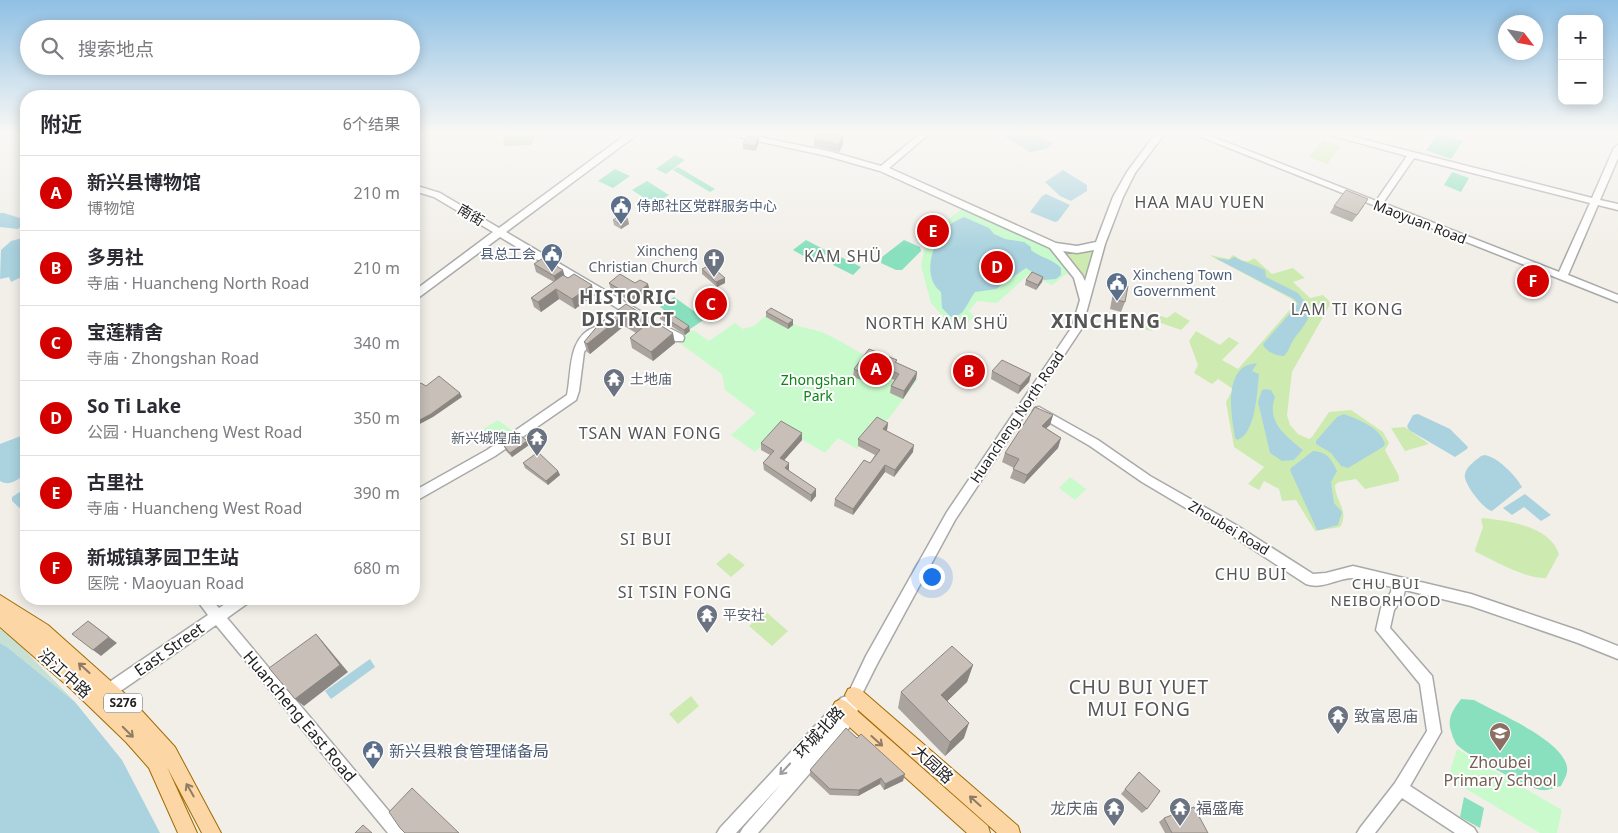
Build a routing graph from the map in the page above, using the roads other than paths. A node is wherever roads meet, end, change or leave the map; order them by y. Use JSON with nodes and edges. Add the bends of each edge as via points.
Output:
{"nodes":[{"id":1,"x":581,"y":172,"type":"edge"},
{"id":2,"x":889,"y":172,"type":"edge"},
{"id":3,"x":1131,"y":172,"type":"edge"},
{"id":4,"x":1294,"y":172,"type":"edge"},
{"id":5,"x":1401,"y":172,"type":"edge"},
{"id":6,"x":1479,"y":172,"type":"edge"},
{"id":7,"x":1608,"y":172,"type":"edge"},
{"id":8,"x":420,"y":190,"type":"edge"},
{"id":9,"x":1595,"y":201,"type":"junction"},
{"id":10,"x":1378,"y":205,"type":"junction"},
{"id":11,"x":1618,"y":207,"type":"edge"},
{"id":12,"x":500,"y":233,"type":"junction"},
{"id":13,"x":1100,"y":244,"type":"junction"},
{"id":14,"x":1053,"y":246,"type":"junction"},
{"id":15,"x":1562,"y":277,"type":"junction"},
{"id":16,"x":420,"y":292,"type":"edge"},
{"id":17,"x":1084,"y":299,"type":"junction"},
{"id":18,"x":1618,"y":299,"type":"edge"},
{"id":19,"x":604,"y":324,"type":"edge"},
{"id":20,"x":679,"y":338,"type":"dead end"},
{"id":21,"x":1027,"y":404,"type":"junction"},
{"id":22,"x":420,"y":494,"type":"edge"},
{"id":23,"x":1398,"y":583,"type":"junction"},
{"id":24,"x":0,"y":602,"type":"edge"},
{"id":25,"x":208,"y":605,"type":"edge"},
{"id":26,"x":233,"y":605,"type":"edge"},
{"id":27,"x":216,"y":616,"type":"junction"},
{"id":28,"x":0,"y":618,"type":"edge"},
{"id":29,"x":1618,"y":653,"type":"edge"},
{"id":30,"x":110,"y":690,"type":"junction"},
{"id":31,"x":854,"y":695,"type":"junction"},
{"id":32,"x":95,"y":700,"type":"junction"},
{"id":33,"x":845,"y":712,"type":"junction"},
{"id":34,"x":1400,"y":788,"type":"junction"},
{"id":35,"x":188,"y":833,"type":"edge"},
{"id":36,"x":212,"y":833,"type":"edge"},
{"id":37,"x":398,"y":833,"type":"edge"},
{"id":38,"x":725,"y":833,"type":"edge"},
{"id":39,"x":748,"y":833,"type":"edge"},
{"id":40,"x":980,"y":833,"type":"edge"},
{"id":41,"x":1011,"y":833,"type":"edge"},
{"id":42,"x":1365,"y":833,"type":"edge"},
{"id":43,"x":1469,"y":833,"type":"edge"}],
"edges":[{"from":1,"to":12,"type":"street"},
{"from":2,"to":14,"type":"street"},
{"from":3,"to":13,"type":"street","name":"Huancheng North Road"},
{"from":4,"to":10,"type":"street","name":"Maoyuan Road"},
{"from":5,"to":10,"type":"street"},
{"from":6,"to":9,"type":"street"},
{"from":7,"to":9,"type":"street"},
{"from":8,"to":12,"type":"street","name":"南街","via":[[437,195]]},
{"from":9,"to":11,"type":"street"},
{"from":9,"to":15,"type":"street"},
{"from":10,"to":15,"type":"street","name":"Maoyuan Road"},
{"from":12,"to":16,"type":"street"},
{"from":12,"to":20,"type":"street","name":"南街","via":[[623,311],[646,319]]},
{"from":13,"to":14,"type":"street","via":[[1087,250]]},
{"from":13,"to":17,"type":"street","name":"Huancheng North Road"},
{"from":14,"to":17,"type":"street","via":[[1079,277]]},
{"from":15,"to":18,"type":"street","name":"Maoyuan Road"},
{"from":17,"to":21,"type":"street","name":"Huancheng North Road","via":[[1077,328]]},
{"from":19,"to":22,"type":"street","via":[[581,345],[572,397],[491,453]]},
{"from":21,"to":23,"type":"street","name":"Zhoubei Road","via":[[1311,580],[1353,572]]},
{"from":21,"to":31,"type":"street","name":"Huancheng North Road","via":[[951,516]]},
{"from":23,"to":29,"type":"street","name":"Zhoubei Road","via":[[1471,600]]},
{"from":23,"to":34,"type":"street","via":[[1398,594],[1388,608],[1383,630],[1427,681],[1434,732]]},
{"from":30,"to":24,"type":"main road","number":"S276","one_way":true,"via":[[42,630]]},
{"from":25,"to":27,"type":"street","name":"Huancheng East Road"},
{"from":26,"to":27,"type":"street","name":"East Street"},
{"from":27,"to":30,"type":"street","name":"East Street"},
{"from":27,"to":37,"type":"street","name":"Huancheng East Road"},
{"from":28,"to":32,"type":"main road","name":"沿江中路","number":"S276"},
{"from":30,"to":32,"type":"street","name":"East Street"},
{"from":36,"to":30,"type":"main road","number":"S276","one_way":true,"via":[[169,754]]},
{"from":31,"to":33,"type":"street","name":"环城北路"},
{"from":41,"to":31,"type":"main road","name":"大园路","one_way":true},
{"from":32,"to":35,"type":"main road","name":"沿江中路","number":"S276","one_way":true,"via":[[154,762]]},
{"from":33,"to":38,"type":"street","name":"环城北路","one_way":true},
{"from":33,"to":39,"type":"street","name":"环城北路"},
{"from":33,"to":40,"type":"main road","name":"大园路","one_way":true},
{"from":34,"to":42,"type":"street"},
{"from":34,"to":43,"type":"street"}]}
